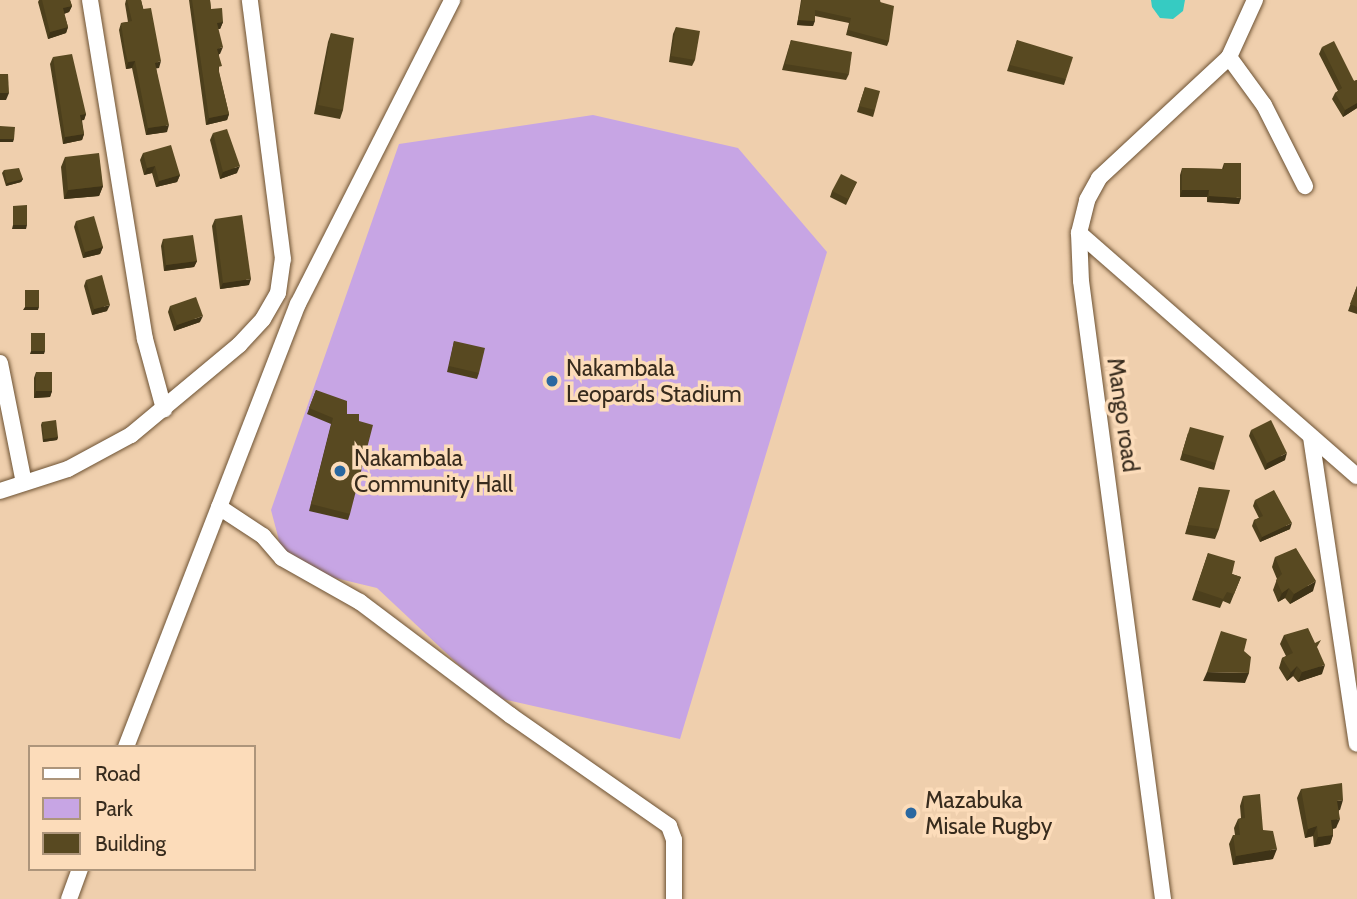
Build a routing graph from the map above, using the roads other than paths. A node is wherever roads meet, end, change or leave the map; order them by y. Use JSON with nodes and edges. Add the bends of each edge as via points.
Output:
{"nodes":[{"id":1,"x":90,"y":0,"type":"edge"},
{"id":2,"x":250,"y":0,"type":"edge"},
{"id":3,"x":452,"y":0,"type":"edge"},
{"id":4,"x":1255,"y":0,"type":"edge"},
{"id":5,"x":1229,"y":57,"type":"junction"},
{"id":6,"x":1305,"y":186,"type":"dead end"},
{"id":7,"x":1079,"y":233,"type":"junction"},
{"id":8,"x":278,"y":293,"type":"junction"},
{"id":9,"x":298,"y":304,"type":"junction"},
{"id":10,"x":0,"y":363,"type":"edge"},
{"id":11,"x":164,"y":409,"type":"junction"},
{"id":12,"x":1311,"y":437,"type":"junction"},
{"id":13,"x":1357,"y":476,"type":"edge"},
{"id":14,"x":24,"y":483,"type":"junction"},
{"id":15,"x":0,"y":491,"type":"edge"},
{"id":16,"x":219,"y":507,"type":"junction"},
{"id":17,"x":1357,"y":744,"type":"edge"},
{"id":18,"x":127,"y":745,"type":"edge"},
{"id":19,"x":79,"y":871,"type":"edge"},
{"id":20,"x":69,"y":899,"type":"edge"},
{"id":21,"x":674,"y":899,"type":"edge"},
{"id":22,"x":1163,"y":899,"type":"edge"}],
"edges":[{"from":1,"to":11,"type":"street","via":[[145,340]]},
{"from":2,"to":8,"type":"street","via":[[283,259]]},
{"from":3,"to":9,"type":"street"},
{"from":4,"to":5,"type":"street","name":"Mango road"},
{"from":5,"to":6,"type":"street","via":[[1264,105]]},
{"from":5,"to":7,"type":"street","name":"Mango road","via":[[1099,178],[1087,200]]},
{"from":7,"to":12,"type":"street"},
{"from":7,"to":22,"type":"street","name":"Mango road","via":[[1081,281]]},
{"from":8,"to":9,"type":"street"},
{"from":8,"to":11,"type":"street","via":[[263,319],[239,345]]},
{"from":9,"to":16,"type":"street"},
{"from":10,"to":14,"type":"street"},
{"from":11,"to":14,"type":"street","via":[[104,453]]},
{"from":12,"to":13,"type":"street"},
{"from":12,"to":17,"type":"street"},
{"from":14,"to":15,"type":"street"},
{"from":16,"to":18,"type":"street"},
{"from":16,"to":21,"type":"street","via":[[263,536],[282,558],[360,602],[668,827],[674,840]]},
{"from":19,"to":20,"type":"street"}]}
